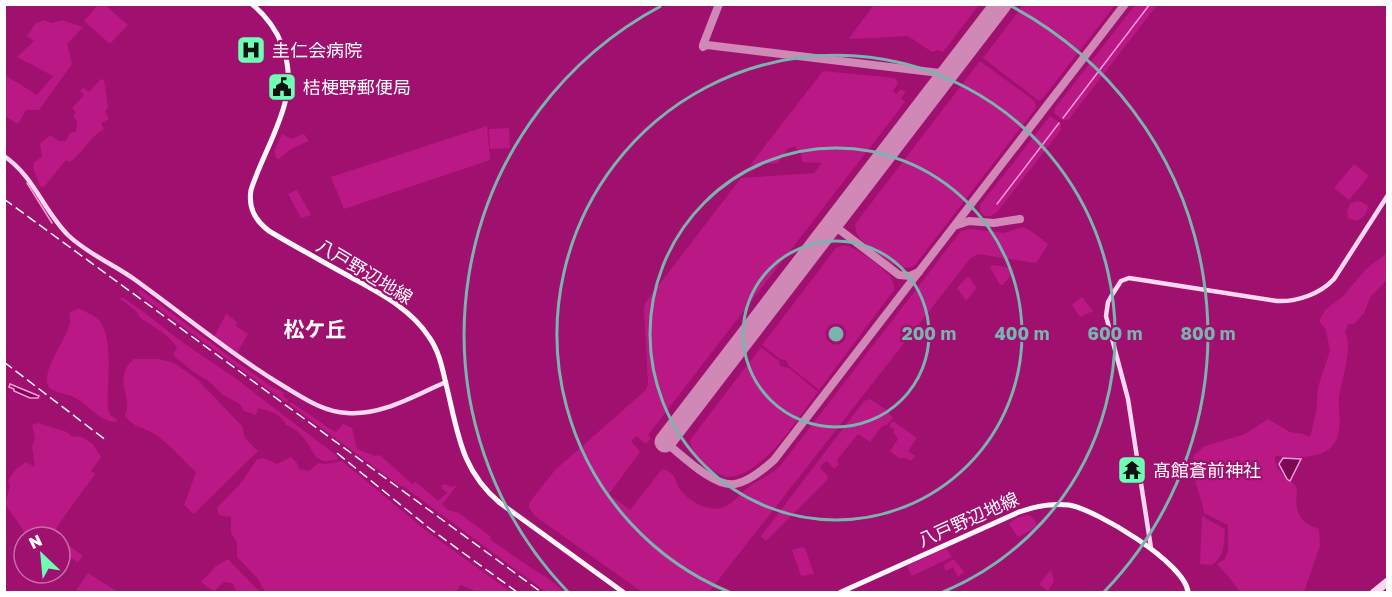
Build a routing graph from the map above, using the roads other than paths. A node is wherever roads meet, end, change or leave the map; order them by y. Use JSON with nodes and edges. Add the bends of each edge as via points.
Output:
{"nodes":[{"id":1,"x":252,"y":4,"type":"edge"},
{"id":2,"x":4,"y":156,"type":"edge"},
{"id":3,"x":1388,"y":195,"type":"edge"},
{"id":4,"x":446,"y":382,"type":"junction"},
{"id":5,"x":1151,"y":548,"type":"junction"},
{"id":6,"x":1388,"y":579,"type":"edge"},
{"id":7,"x":1388,"y":584,"type":"edge"},
{"id":8,"x":624,"y":592,"type":"edge"},
{"id":9,"x":841,"y":592,"type":"edge"},
{"id":10,"x":1188,"y":592,"type":"edge"},
{"id":11,"x":1372,"y":592,"type":"edge"},
{"id":12,"x":1378,"y":592,"type":"edge"}],
"edges":[{"from":1,"to":4,"type":"main road","name":"八戸野辺地線","via":[[280,41],[289,84],[284,111],[251,190],[254,216],[269,231],[411,316],[436,349]]},
{"from":2,"to":4,"type":"street","via":[[24,172],[55,221],[75,242],[137,282],[258,371],[313,404],[336,412],[369,412]]},
{"from":3,"to":5,"type":"street","via":[[1334,279],[1299,299],[1277,300],[1129,278],[1121,281],[1108,302],[1106,318],[1128,399]]},
{"from":4,"to":8,"type":"main road","name":"八戸野辺地線","via":[[465,456],[486,491]]},
{"from":5,"to":9,"type":"main road","name":"八戸野辺地線","via":[[1090,512],[1060,504],[1040,506]]},
{"from":5,"to":10,"type":"main road","name":"八戸野辺地線","via":[[1181,575]]},
{"from":6,"to":11,"type":"street"},
{"from":7,"to":12,"type":"street"}]}
